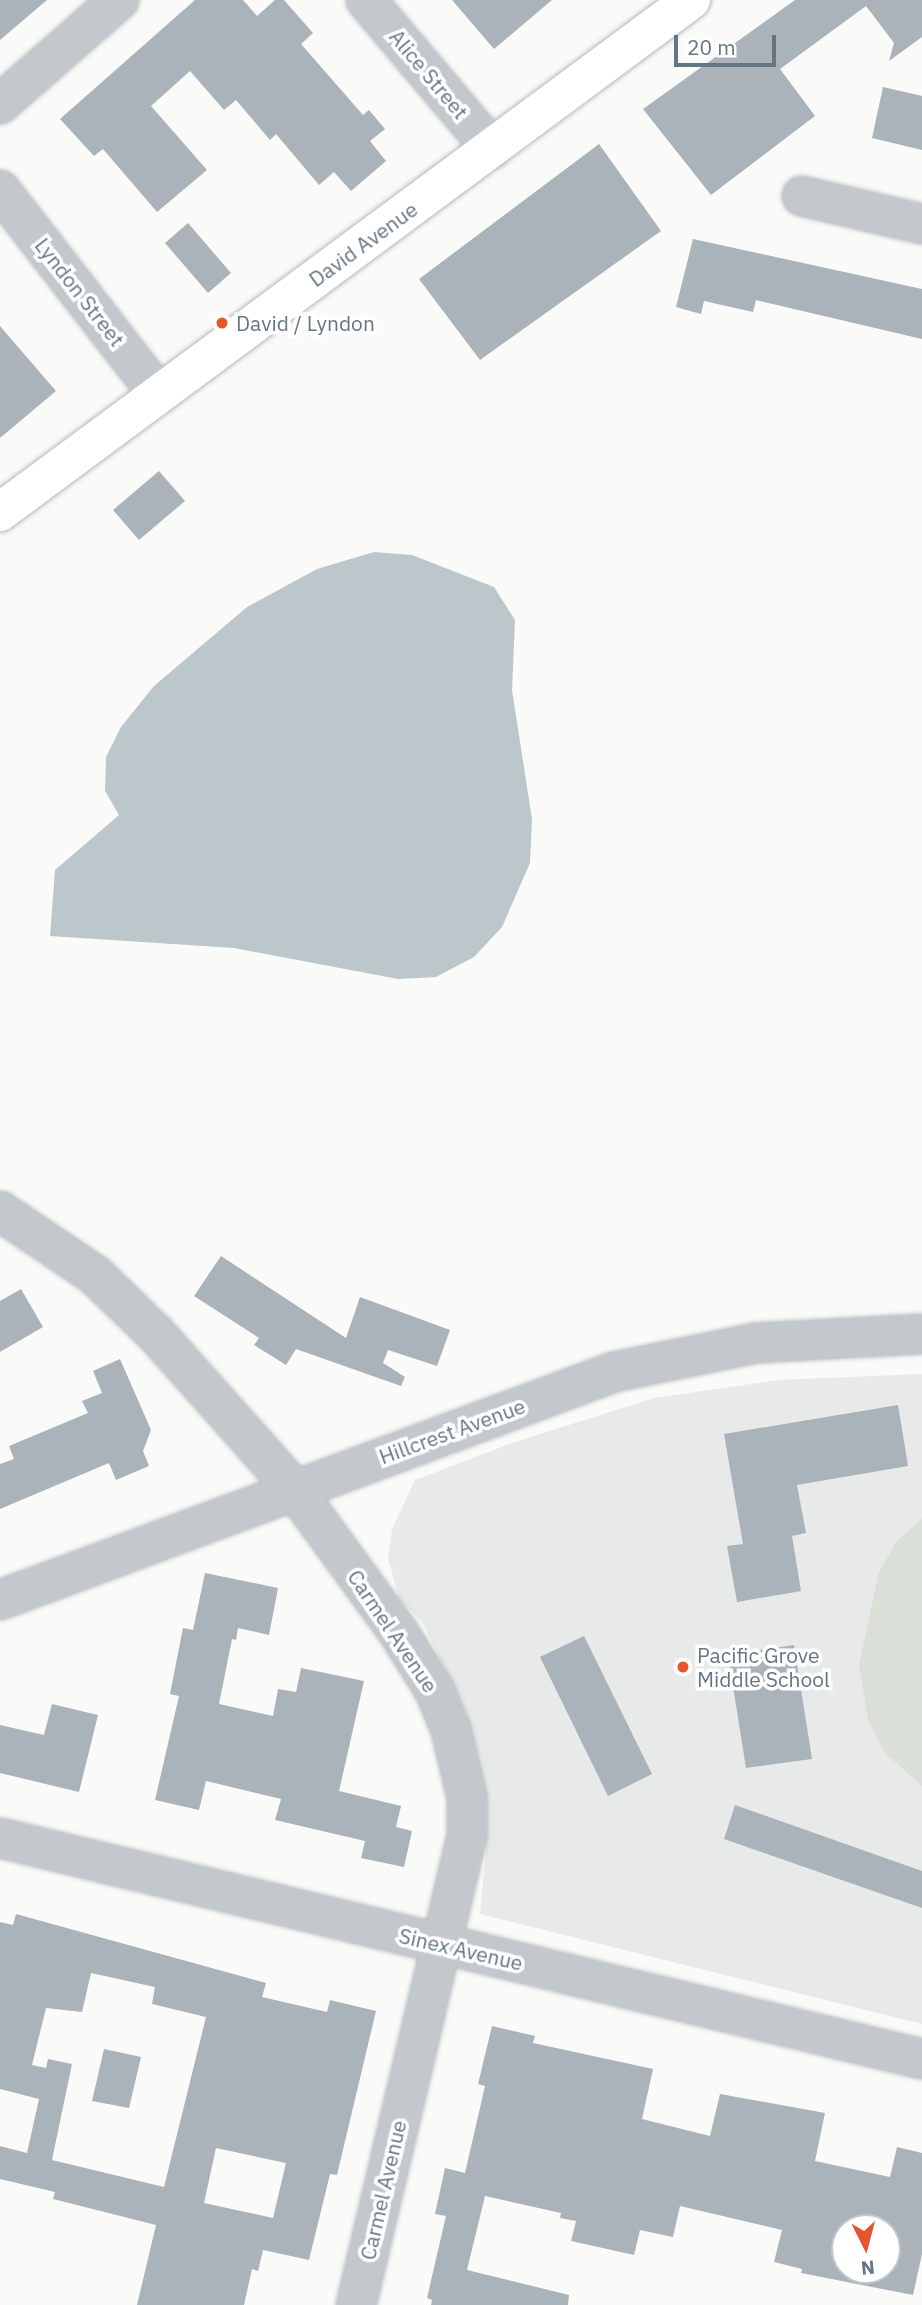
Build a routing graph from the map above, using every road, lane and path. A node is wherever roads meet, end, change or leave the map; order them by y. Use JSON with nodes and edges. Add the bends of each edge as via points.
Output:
{"nodes":[{"id":1,"x":120,"y":0,"type":"edge"},
{"id":2,"x":366,"y":0,"type":"edge"},
{"id":3,"x":691,"y":0,"type":"edge"},
{"id":4,"x":0,"y":104,"type":"edge"},
{"id":5,"x":492,"y":149,"type":"junction"},
{"id":6,"x":0,"y":190,"type":"edge"},
{"id":7,"x":802,"y":195,"type":"dead end"},
{"id":8,"x":922,"y":224,"type":"edge"},
{"id":9,"x":159,"y":395,"type":"junction"},
{"id":10,"x":0,"y":512,"type":"edge"},
{"id":11,"x":0,"y":1211,"type":"edge"},
{"id":12,"x":922,"y":1334,"type":"edge"},
{"id":13,"x":293,"y":1489,"type":"junction"},
{"id":14,"x":0,"y":1600,"type":"edge"},
{"id":15,"x":0,"y":1838,"type":"edge"},
{"id":16,"x":442,"y":1944,"type":"junction"},
{"id":17,"x":922,"y":2059,"type":"edge"},
{"id":18,"x":356,"y":2305,"type":"edge"}],
"edges":[{"from":1,"to":4,"type":"street"},
{"from":2,"to":5,"type":"street","name":"Alice Street"},
{"from":3,"to":5,"type":"main road","name":"David Avenue"},
{"from":5,"to":9,"type":"main road","name":"David Avenue"},
{"from":6,"to":9,"type":"street","name":"Lyndon Street"},
{"from":7,"to":8,"type":"street"},
{"from":9,"to":10,"type":"main road","name":"David Avenue"},
{"from":11,"to":13,"type":"street","name":"Carmel Avenue","via":[[95,1275],[157,1335]]},
{"from":12,"to":13,"type":"street","name":"Hillcrest Avenue","via":[[755,1343],[614,1372]]},
{"from":13,"to":14,"type":"street","name":"Hillcrest Avenue"},
{"from":13,"to":16,"type":"street","name":"Carmel Avenue","via":[[399,1633],[435,1691],[451,1730],[467,1797],[467,1836]]},
{"from":15,"to":16,"type":"street","name":"Sinex Avenue"},
{"from":16,"to":17,"type":"street","name":"Sinex Avenue"},
{"from":16,"to":18,"type":"street","name":"Carmel Avenue"}]}
